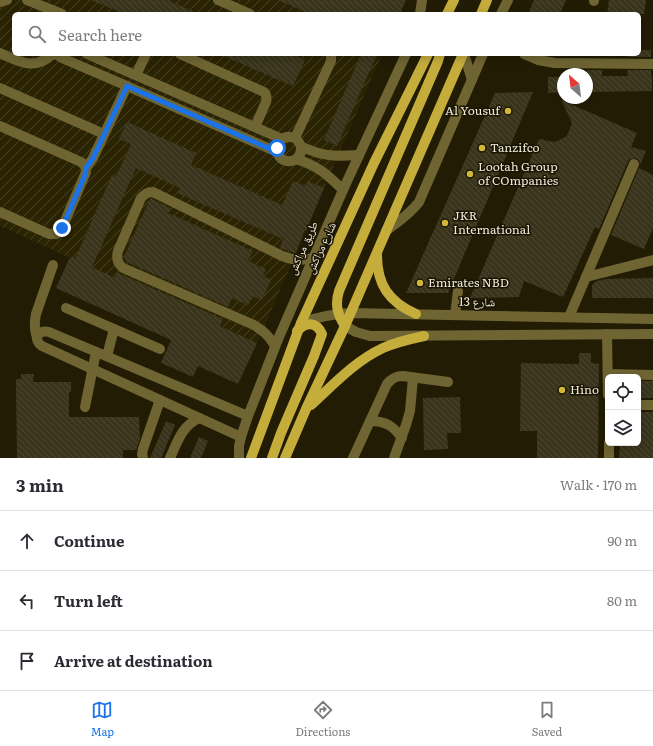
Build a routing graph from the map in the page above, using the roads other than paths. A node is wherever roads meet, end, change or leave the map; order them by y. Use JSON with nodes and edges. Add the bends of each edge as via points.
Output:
{"nodes":[{"id":1,"x":7,"y":0,"type":"edge"},
{"id":2,"x":27,"y":0,"type":"edge"},
{"id":3,"x":218,"y":0,"type":"edge"},
{"id":4,"x":422,"y":0,"type":"edge"},
{"id":5,"x":454,"y":0,"type":"edge"},
{"id":6,"x":487,"y":0,"type":"edge"},
{"id":7,"x":508,"y":0,"type":"edge"},
{"id":8,"x":0,"y":2,"type":"edge"},
{"id":9,"x":56,"y":12,"type":"edge"},
{"id":10,"x":245,"y":12,"type":"edge"},
{"id":11,"x":420,"y":12,"type":"edge"},
{"id":12,"x":448,"y":12,"type":"edge"},
{"id":13,"x":482,"y":12,"type":"edge"},
{"id":14,"x":502,"y":12,"type":"edge"},
{"id":15,"x":0,"y":53,"type":"edge"},
{"id":16,"x":50,"y":56,"type":"edge"},
{"id":17,"x":57,"y":56,"type":"edge"},
{"id":18,"x":92,"y":56,"type":"edge"},
{"id":19,"x":145,"y":56,"type":"edge"},
{"id":20,"x":184,"y":56,"type":"edge"},
{"id":21,"x":331,"y":56,"type":"edge"},
{"id":22,"x":405,"y":56,"type":"edge"},
{"id":23,"x":427,"y":56,"type":"edge"},
{"id":24,"x":439,"y":56,"type":"edge"},
{"id":25,"x":462,"y":56,"type":"edge"},
{"id":26,"x":464,"y":56,"type":"edge"},
{"id":27,"x":482,"y":56,"type":"edge"},
{"id":28,"x":529,"y":56,"type":"edge"},
{"id":29,"x":653,"y":64,"type":"edge"},
{"id":30,"x":136,"y":75,"type":"junction"},
{"id":31,"x":472,"y":80,"type":"junction"},
{"id":32,"x":127,"y":86,"type":"junction"},
{"id":33,"x":0,"y":88,"type":"edge"},
{"id":34,"x":0,"y":126,"type":"edge"},
{"id":35,"x":255,"y":127,"type":"junction"},
{"id":36,"x":104,"y":134,"type":"junction"},
{"id":37,"x":282,"y":139,"type":"junction"},
{"id":38,"x":298,"y":143,"type":"junction"},
{"id":39,"x":277,"y":152,"type":"junction"},
{"id":40,"x":359,"y":155,"type":"junction"},
{"id":41,"x":296,"y":159,"type":"junction"},
{"id":42,"x":634,"y":164,"type":"dead end"},
{"id":43,"x":86,"y":168,"type":"junction"},
{"id":44,"x":343,"y":190,"type":"junction"},
{"id":45,"x":0,"y":212,"type":"edge"},
{"id":46,"x":386,"y":231,"type":"junction"},
{"id":47,"x":377,"y":251,"type":"junction"},
{"id":48,"x":313,"y":258,"type":"junction"},
{"id":49,"x":653,"y":260,"type":"edge"},
{"id":50,"x":53,"y":264,"type":"dead end"},
{"id":51,"x":586,"y":277,"type":"junction"},
{"id":52,"x":458,"y":291,"type":"dead end"},
{"id":53,"x":66,"y":308,"type":"dead end"},
{"id":54,"x":350,"y":313,"type":"junction"},
{"id":55,"x":338,"y":314,"type":"junction"},
{"id":56,"x":416,"y":314,"type":"junction"},
{"id":57,"x":455,"y":315,"type":"junction"},
{"id":58,"x":569,"y":317,"type":"junction"},
{"id":59,"x":653,"y":319,"type":"edge"},
{"id":60,"x":344,"y":326,"type":"junction"},
{"id":61,"x":299,"y":327,"type":"junction"},
{"id":62,"x":114,"y":329,"type":"junction"},
{"id":63,"x":607,"y":334,"type":"junction"},
{"id":64,"x":653,"y":334,"type":"edge"},
{"id":65,"x":424,"y":336,"type":"junction"},
{"id":66,"x":37,"y":338,"type":"junction"},
{"id":67,"x":275,"y":346,"type":"junction"},
{"id":68,"x":160,"y":350,"type":"dead end"},
{"id":69,"x":96,"y":352,"type":"junction"},
{"id":70,"x":107,"y":356,"type":"junction"},
{"id":71,"x":93,"y":369,"type":"junction"},
{"id":72,"x":608,"y":374,"type":"edge"},
{"id":73,"x":641,"y":375,"type":"edge"},
{"id":74,"x":653,"y":375,"type":"edge"},
{"id":75,"x":413,"y":378,"type":"junction"},
{"id":76,"x":448,"y":382,"type":"dead end"},
{"id":77,"x":160,"y":400,"type":"junction"},
{"id":78,"x":641,"y":405,"type":"edge"},
{"id":79,"x":653,"y":405,"type":"edge"},
{"id":80,"x":85,"y":407,"type":"dead end"},
{"id":81,"x":306,"y":409,"type":"junction"},
{"id":82,"x":248,"y":416,"type":"junction"},
{"id":83,"x":200,"y":418,"type":"junction"},
{"id":84,"x":370,"y":420,"type":"junction"},
{"id":85,"x":241,"y":437,"type":"junction"},
{"id":86,"x":402,"y":438,"type":"junction"},
{"id":87,"x":609,"y":446,"type":"edge"},
{"id":88,"x":143,"y":458,"type":"edge"},
{"id":89,"x":170,"y":458,"type":"edge"},
{"id":90,"x":239,"y":458,"type":"edge"},
{"id":91,"x":251,"y":458,"type":"edge"},
{"id":92,"x":272,"y":458,"type":"edge"},
{"id":93,"x":285,"y":458,"type":"edge"},
{"id":94,"x":353,"y":458,"type":"edge"},
{"id":95,"x":394,"y":458,"type":"edge"},
{"id":96,"x":609,"y":458,"type":"edge"}],
"edges":[{"from":1,"to":8,"type":"street"},
{"from":2,"to":9,"type":"street"},
{"from":3,"to":10,"type":"street"},
{"from":4,"to":11,"type":"street"},
{"from":5,"to":12,"type":"main road"},
{"from":6,"to":13,"type":"main road"},
{"from":7,"to":14,"type":"street"},
{"from":15,"to":16,"type":"street","via":[[30,64]]},
{"from":17,"to":32,"type":"street"},
{"from":18,"to":30,"type":"street"},
{"from":19,"to":30,"type":"street"},
{"from":20,"to":35,"type":"street","via":[[264,92],[266,102]]},
{"from":21,"to":38,"type":"street"},
{"from":22,"to":40,"type":"street","name":"طريق مراكش"},
{"from":23,"to":61,"type":"main road","name":"شارع مراكش","via":[[374,163]]},
{"from":24,"to":55,"type":"main road","via":[[339,291],[336,306]]},
{"from":25,"to":46,"type":"main road"},
{"from":26,"to":31,"type":"street"},
{"from":27,"to":31,"type":"street"},
{"from":28,"to":29,"type":"street","via":[[556,63]]},
{"from":30,"to":35,"type":"street"},
{"from":31,"to":46,"type":"street","via":[[419,202]]},
{"from":32,"to":36,"type":"street"},
{"from":32,"to":39,"type":"street"},
{"from":33,"to":36,"type":"street"},
{"from":34,"to":43,"type":"street","via":[[81,162]]},
{"from":35,"to":37,"type":"street"},
{"from":36,"to":43,"type":"street"},
{"from":37,"to":38,"type":"street","via":[[291,137]]},
{"from":37,"to":39,"type":"street"},
{"from":38,"to":40,"type":"street","via":[[313,152],[325,155]]},
{"from":38,"to":41,"type":"street","via":[[301,151]]},
{"from":39,"to":41,"type":"street","via":[[287,161]]},
{"from":40,"to":44,"type":"street","name":"طريق مراكش"},
{"from":41,"to":44,"type":"street","via":[[319,169]]},
{"from":42,"to":51,"type":"street"},
{"from":43,"to":45,"type":"street","via":[[62,228],[57,234],[49,234]]},
{"from":44,"to":48,"type":"street","name":"طريق مراكش"},
{"from":46,"to":47,"type":"main road"},
{"from":47,"to":54,"type":"main road"},
{"from":47,"to":56,"type":"main road","via":[[378,274],[382,285],[396,303]]},
{"from":48,"to":67,"type":"street","name":"طريق مراكش"},
{"from":48,"to":67,"type":"street","via":[[297,260],[282,256],[153,192],[148,192],[141,198],[118,251],[117,260],[123,268],[254,325],[262,330]]},
{"from":49,"to":51,"type":"street"},
{"from":50,"to":66,"type":"street","via":[[34,322]]},
{"from":51,"to":58,"type":"street"},
{"from":52,"to":57,"type":"street"},
{"from":53,"to":62,"type":"street"},
{"from":54,"to":55,"type":"street","name":"شارع 13"},
{"from":54,"to":56,"type":"street","name":"شارع 13"},
{"from":54,"to":60,"type":"main road"},
{"from":55,"to":60,"type":"main road"},
{"from":55,"to":61,"type":"street","name":"شارع 13","via":[[320,317]]},
{"from":56,"to":57,"type":"street","name":"شارع 13"},
{"from":57,"to":58,"type":"street","name":"شارع 13"},
{"from":58,"to":59,"type":"street","name":"شارع 13"},
{"from":60,"to":65,"type":"street","via":[[370,336]]},
{"from":60,"to":81,"type":"main road"},
{"from":61,"to":91,"type":"main road","name":"شارع مراكش"},
{"from":61,"to":92,"type":"main road","via":[[311,324],[322,334]]},
{"from":62,"to":68,"type":"street"},
{"from":62,"to":70,"type":"street"},
{"from":63,"to":64,"type":"street"},
{"from":63,"to":65,"type":"street"},
{"from":63,"to":72,"type":"street"},
{"from":65,"to":81,"type":"main road","via":[[382,348],[357,363]]},
{"from":66,"to":69,"type":"street","via":[[38,334],[45,331]]},
{"from":66,"to":71,"type":"street","via":[[42,346]]},
{"from":67,"to":82,"type":"street","name":"طريق مراكش"},
{"from":69,"to":70,"type":"street"},
{"from":69,"to":71,"type":"street"},
{"from":70,"to":82,"type":"street"},
{"from":71,"to":77,"type":"street"},
{"from":71,"to":80,"type":"street"},
{"from":73,"to":74,"type":"street"},
{"from":75,"to":76,"type":"street"},
{"from":75,"to":84,"type":"street","via":[[397,376],[391,379]]},
{"from":75,"to":86,"type":"street","via":[[410,411]]},
{"from":77,"to":83,"type":"street"},
{"from":77,"to":88,"type":"street","via":[[143,449]]},
{"from":78,"to":79,"type":"street"},
{"from":81,"to":93,"type":"main road"},
{"from":82,"to":85,"type":"street","name":"طريق مراكش"},
{"from":83,"to":85,"type":"street"},
{"from":83,"to":89,"type":"street","via":[[181,433]]},
{"from":84,"to":86,"type":"street","via":[[388,424]]},
{"from":84,"to":94,"type":"street"},
{"from":85,"to":90,"type":"street","name":"طريق مراكش"},
{"from":86,"to":95,"type":"street"},
{"from":87,"to":96,"type":"street"}]}
